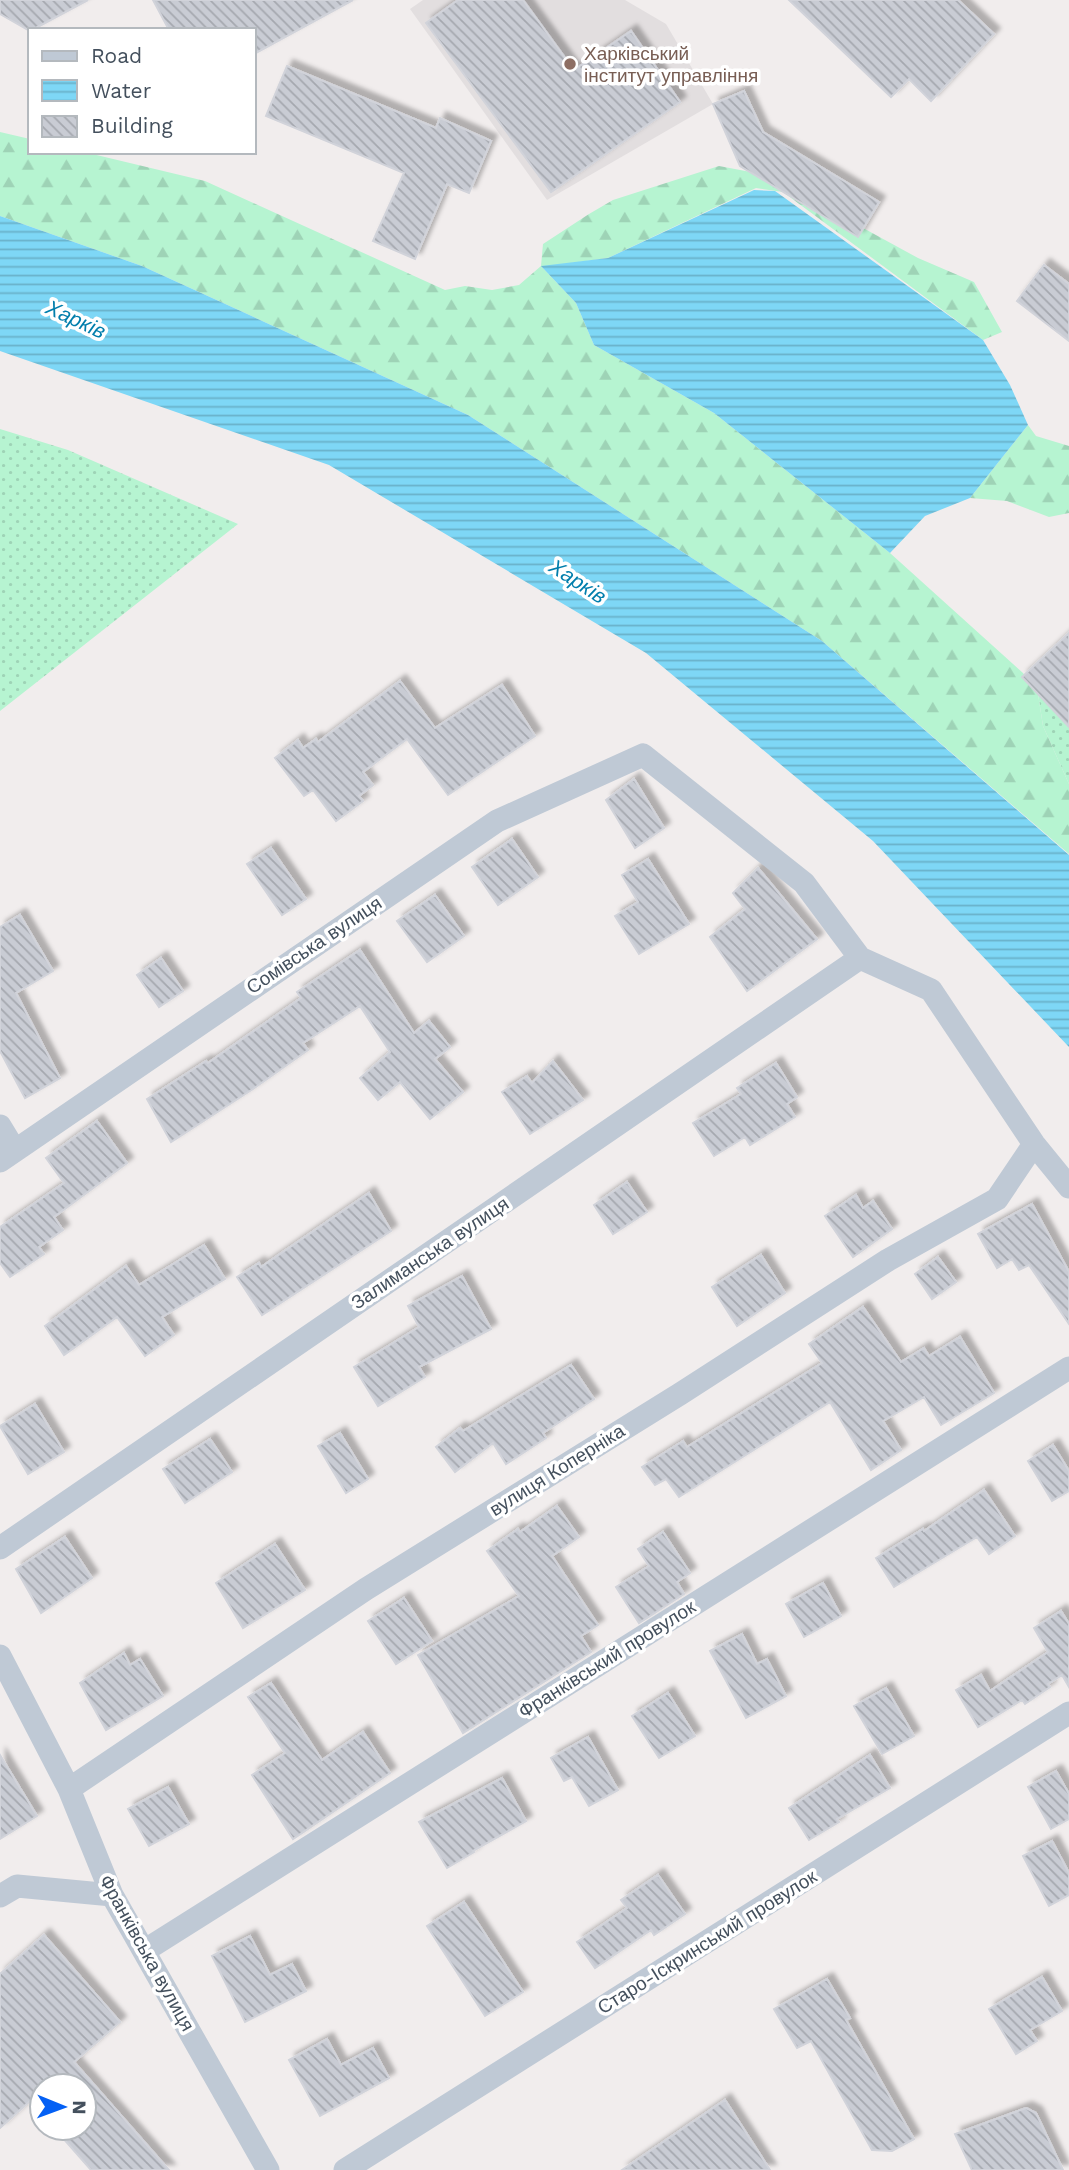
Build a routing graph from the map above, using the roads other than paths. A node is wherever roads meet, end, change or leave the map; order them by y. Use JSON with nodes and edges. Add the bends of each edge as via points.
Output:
{"nodes":[{"id":1,"x":860,"y":958,"type":"junction"},
{"id":2,"x":0,"y":1126,"type":"edge"},
{"id":3,"x":1034,"y":1144,"type":"junction"},
{"id":4,"x":7,"y":1155,"type":"edge"},
{"id":5,"x":1069,"y":1187,"type":"edge"},
{"id":6,"x":1069,"y":1368,"type":"edge"},
{"id":7,"x":0,"y":1548,"type":"edge"},
{"id":8,"x":0,"y":1656,"type":"edge"},
{"id":9,"x":1069,"y":1713,"type":"edge"},
{"id":10,"x":69,"y":1789,"type":"junction"},
{"id":11,"x":112,"y":1895,"type":"junction"},
{"id":12,"x":0,"y":1896,"type":"edge"},
{"id":13,"x":144,"y":1951,"type":"junction"},
{"id":14,"x":268,"y":2170,"type":"edge"},
{"id":15,"x":345,"y":2170,"type":"edge"}],
"edges":[{"from":1,"to":3,"type":"street","via":[[930,990]]},
{"from":1,"to":4,"type":"street","name":"Сомівська вулиця","via":[[804,883],[643,755],[496,821]]},
{"from":1,"to":7,"type":"street","name":"Залиманська вулиця"},
{"from":2,"to":4,"type":"street"},
{"from":3,"to":5,"type":"street"},
{"from":3,"to":10,"type":"street","name":"вулиця Коперніка","via":[[997,1199],[888,1260],[366,1589]]},
{"from":6,"to":13,"type":"street","name":"Франківський провулок"},
{"from":8,"to":10,"type":"street","name":"Франківська вулиця"},
{"from":9,"to":15,"type":"street","name":"Старо-Іскринський провулок"},
{"from":10,"to":11,"type":"street","name":"Франківська вулиця"},
{"from":11,"to":12,"type":"street","via":[[17,1886]]},
{"from":11,"to":13,"type":"street","name":"Франківська вулиця"},
{"from":13,"to":14,"type":"street","name":"Франківська вулиця"}]}
